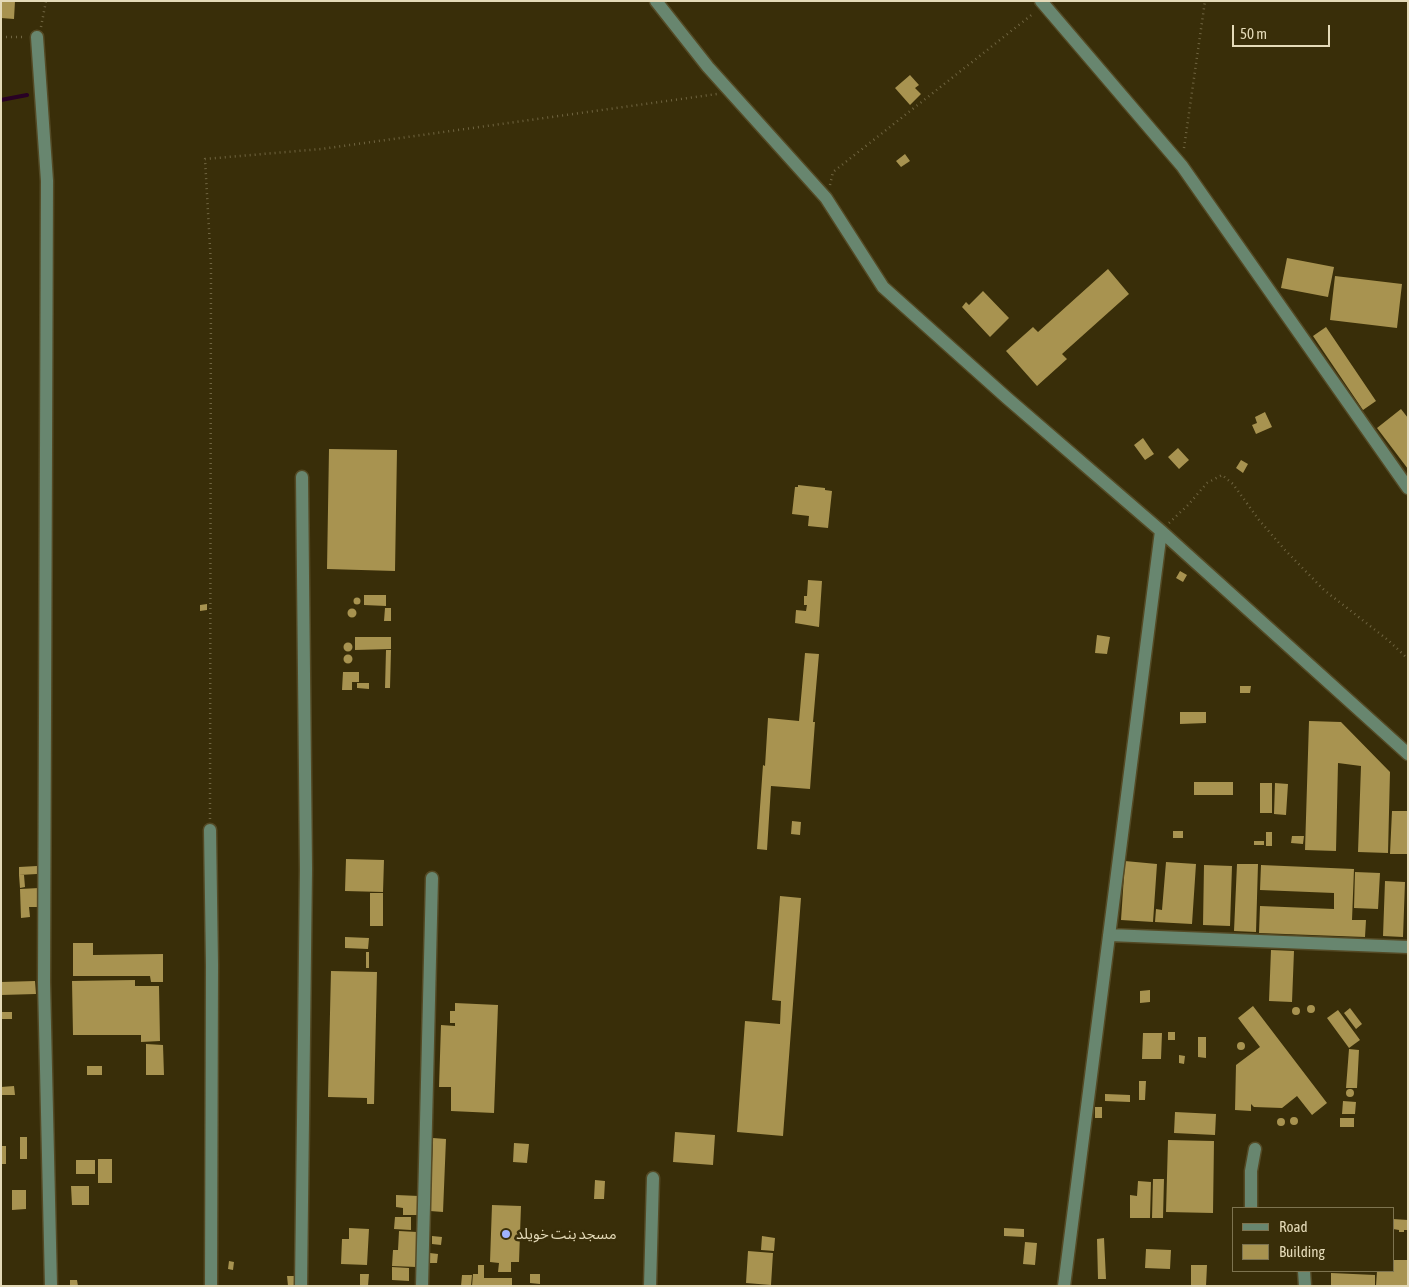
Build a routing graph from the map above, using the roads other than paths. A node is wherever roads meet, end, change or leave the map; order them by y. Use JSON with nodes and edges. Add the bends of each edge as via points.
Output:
{"nodes":[{"id":1,"x":656,"y":1,"type":"edge"},
{"id":2,"x":1042,"y":3,"type":"edge"},
{"id":3,"x":37,"y":36,"type":"road end"},
{"id":4,"x":302,"y":477,"type":"dead end"},
{"id":5,"x":1408,"y":488,"type":"edge"},
{"id":6,"x":1161,"y":531,"type":"junction"},
{"id":7,"x":1408,"y":754,"type":"edge"},
{"id":8,"x":210,"y":830,"type":"road end"},
{"id":9,"x":432,"y":878,"type":"dead end"},
{"id":10,"x":1109,"y":935,"type":"junction"},
{"id":11,"x":1408,"y":947,"type":"edge"},
{"id":12,"x":1256,"y":1149,"type":"dead end"},
{"id":13,"x":653,"y":1178,"type":"dead end"},
{"id":14,"x":1251,"y":1207,"type":"edge"},
{"id":15,"x":1304,"y":1272,"type":"edge"},
{"id":16,"x":51,"y":1286,"type":"edge"},
{"id":17,"x":211,"y":1286,"type":"edge"},
{"id":18,"x":301,"y":1286,"type":"edge"},
{"id":19,"x":422,"y":1286,"type":"edge"},
{"id":20,"x":650,"y":1286,"type":"edge"},
{"id":21,"x":1064,"y":1286,"type":"edge"},
{"id":22,"x":1305,"y":1286,"type":"edge"}],
"edges":[{"from":1,"to":6,"type":"street","via":[[708,67],[826,198],[883,287]]},
{"from":2,"to":5,"type":"street","via":[[1182,166]]},
{"from":3,"to":16,"type":"street","via":[[47,181],[44,982]]},
{"from":4,"to":18,"type":"street","via":[[306,869]]},
{"from":6,"to":7,"type":"street"},
{"from":6,"to":10,"type":"street"},
{"from":8,"to":17,"type":"street"},
{"from":9,"to":19,"type":"street"},
{"from":10,"to":11,"type":"street"},
{"from":10,"to":21,"type":"street"},
{"from":12,"to":14,"type":"street","via":[[1251,1171]]},
{"from":13,"to":20,"type":"street"},
{"from":15,"to":22,"type":"street"}]}
